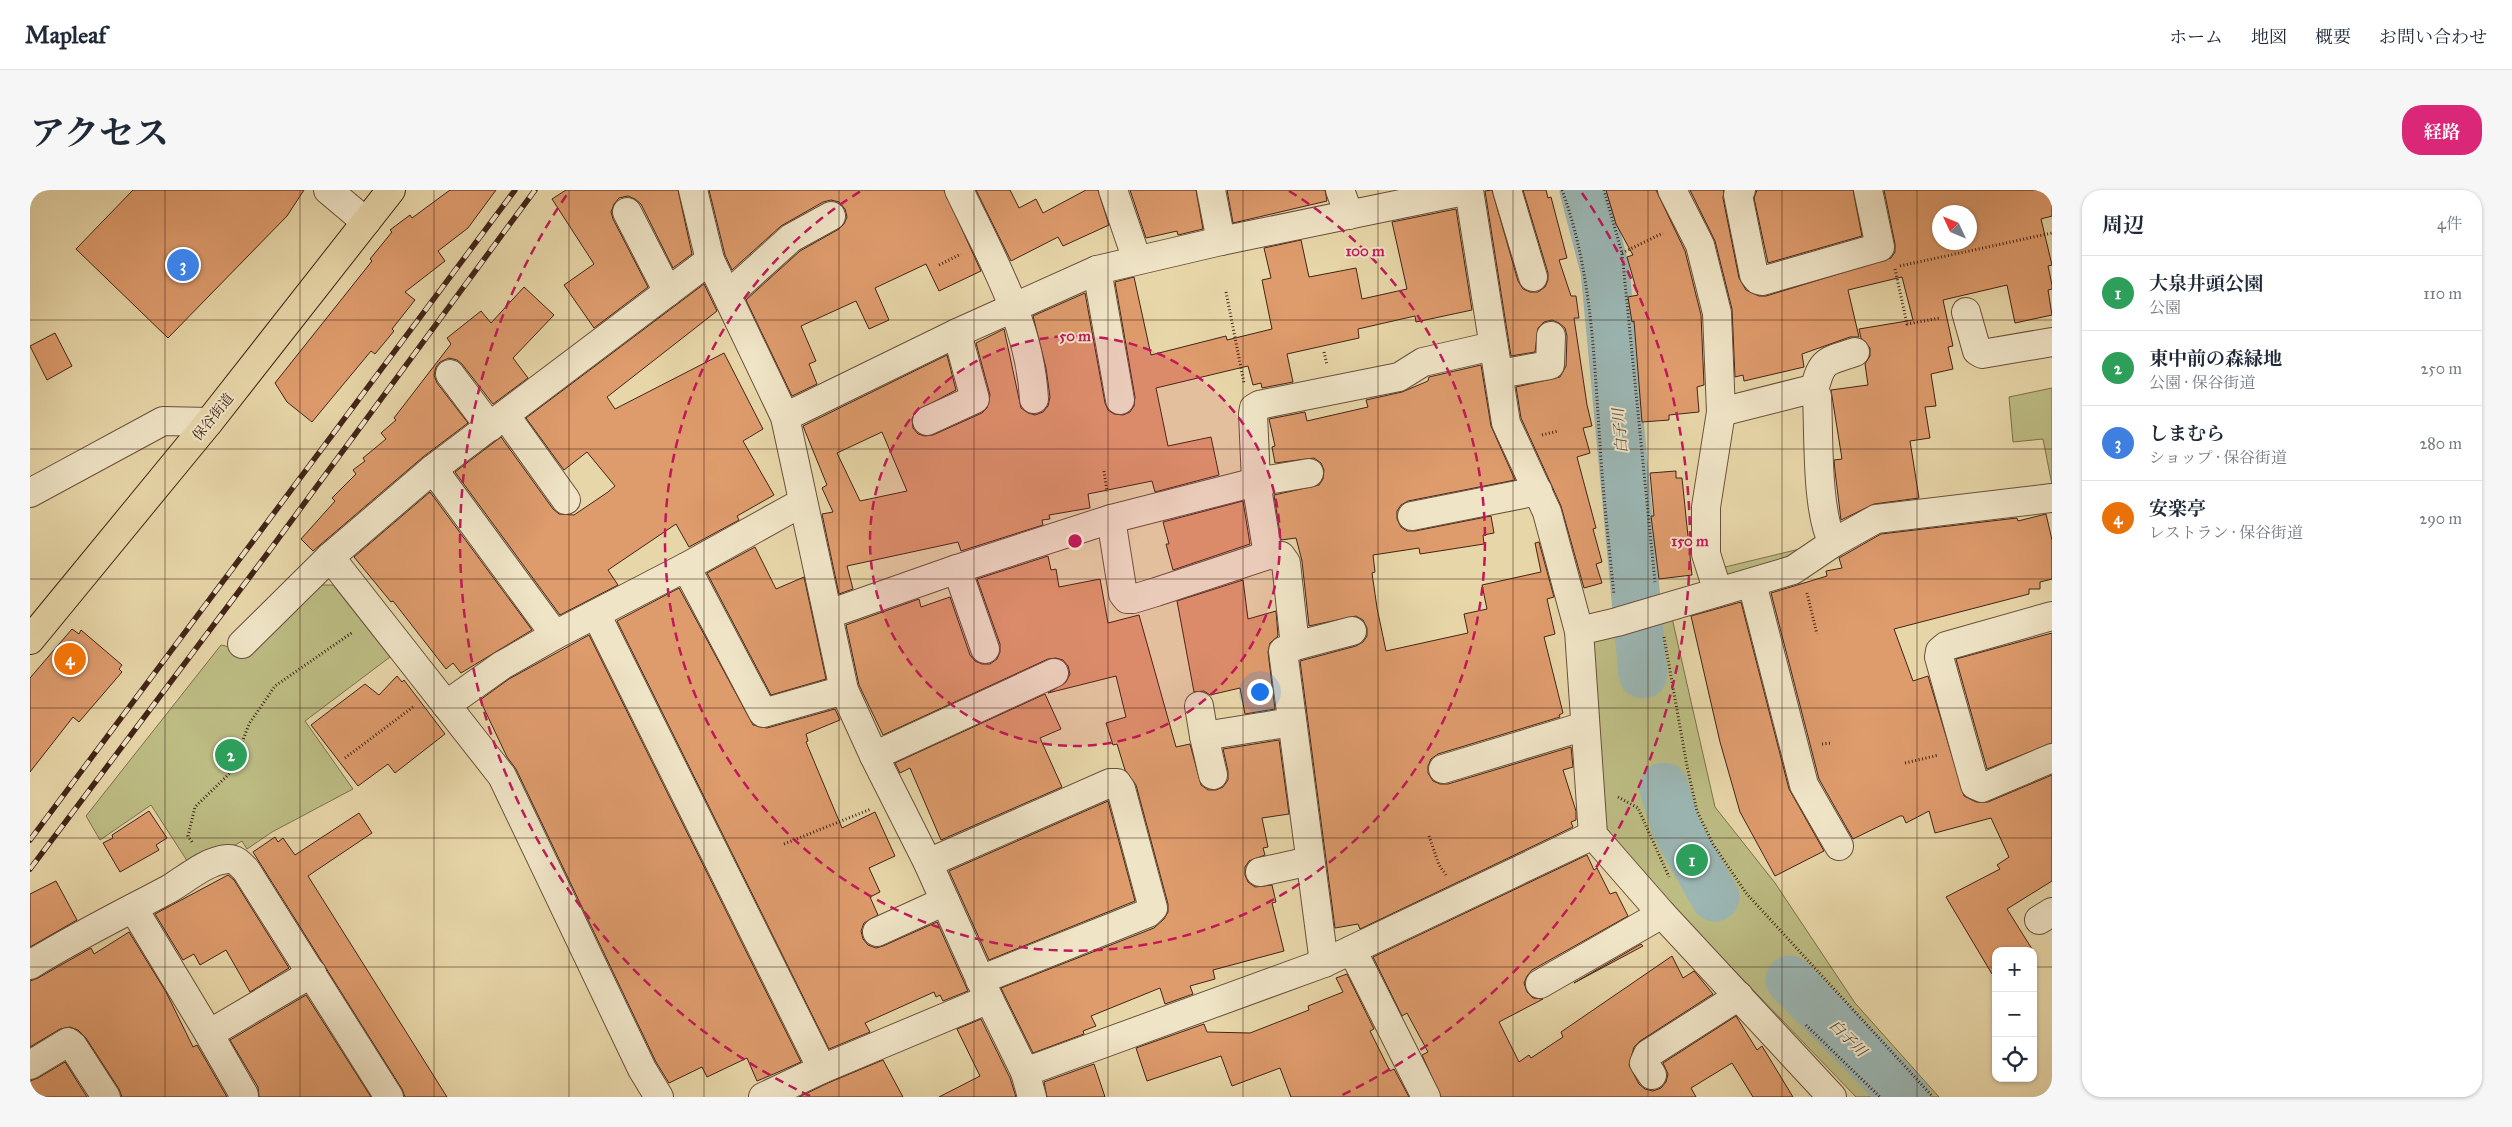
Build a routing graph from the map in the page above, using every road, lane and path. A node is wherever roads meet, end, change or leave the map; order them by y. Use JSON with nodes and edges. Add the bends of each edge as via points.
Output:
{"nodes":[{"id":1,"x":328,"y":190,"type":"edge"},
{"id":2,"x":391,"y":190,"type":"edge"},
{"id":3,"x":693,"y":190,"type":"edge"},
{"id":4,"x":959,"y":190,"type":"edge"},
{"id":5,"x":1113,"y":190,"type":"edge"},
{"id":6,"x":1211,"y":190,"type":"edge"},
{"id":7,"x":1340,"y":190,"type":"edge"},
{"id":8,"x":1469,"y":190,"type":"edge"},
{"id":9,"x":1508,"y":190,"type":"edge"},
{"id":10,"x":1562,"y":190,"type":"edge"},
{"id":11,"x":1604,"y":190,"type":"edge"},
{"id":12,"x":1672,"y":190,"type":"edge"},
{"id":13,"x":1740,"y":190,"type":"edge"},
{"id":14,"x":1868,"y":190,"type":"edge"},
{"id":15,"x":627,"y":212,"type":"dead end"},
{"id":16,"x":1349,"y":215,"type":"junction"},
{"id":17,"x":831,"y":216,"type":"dead end"},
{"id":18,"x":1689,"y":221,"type":"junction"},
{"id":19,"x":366,"y":222,"type":"junction"},
{"id":20,"x":2052,"y":233,"type":"edge"},
{"id":21,"x":1221,"y":241,"type":"junction"},
{"id":22,"x":1622,"y":252,"type":"junction"},
{"id":23,"x":1887,"y":257,"type":"junction"},
{"id":24,"x":710,"y":260,"type":"junction"},
{"id":25,"x":1137,"y":260,"type":"junction"},
{"id":26,"x":1097,"y":270,"type":"junction"},
{"id":27,"x":1533,"y":277,"type":"dead end"},
{"id":28,"x":668,"y":292,"type":"junction"},
{"id":29,"x":1226,"y":292,"type":"dead end"},
{"id":30,"x":728,"y":296,"type":"junction"},
{"id":31,"x":1015,"y":306,"type":"junction"},
{"id":32,"x":1966,"y":312,"type":"joint"},
{"id":33,"x":957,"y":333,"type":"junction"},
{"id":34,"x":1551,"y":336,"type":"dead end"},
{"id":35,"x":2052,"y":342,"type":"edge"},
{"id":36,"x":1493,"y":346,"type":"junction"},
{"id":37,"x":1855,"y":352,"type":"dead end"},
{"id":38,"x":450,"y":374,"type":"dead end"},
{"id":39,"x":1498,"y":374,"type":"junction"},
{"id":40,"x":1814,"y":391,"type":"junction"},
{"id":41,"x":1034,"y":399,"type":"dead end"},
{"id":42,"x":1120,"y":400,"type":"dead end"},
{"id":43,"x":1254,"y":408,"type":"junction"},
{"id":44,"x":1720,"y":412,"type":"junction"},
{"id":45,"x":785,"y":417,"type":"junction"},
{"id":46,"x":497,"y":421,"type":"junction"},
{"id":47,"x":927,"y":421,"type":"dead end"},
{"id":48,"x":209,"y":422,"type":"junction"},
{"id":49,"x":433,"y":469,"type":"junction"},
{"id":50,"x":1309,"y":473,"type":"dead end"},
{"id":51,"x":1256,"y":482,"type":"junction"},
{"id":52,"x":1538,"y":491,"type":"junction"},
{"id":53,"x":30,"y":493,"type":"edge"},
{"id":54,"x":2052,"y":498,"type":"edge"},
{"id":55,"x":566,"y":500,"type":"dead end"},
{"id":56,"x":803,"y":502,"type":"junction"},
{"id":57,"x":1412,"y":516,"type":"dead end"},
{"id":58,"x":1111,"y":519,"type":"junction"},
{"id":59,"x":1833,"y":543,"type":"junction"},
{"id":60,"x":1268,"y":555,"type":"junction"},
{"id":61,"x":330,"y":558,"type":"junction"},
{"id":62,"x":686,"y":567,"type":"junction"},
{"id":63,"x":1797,"y":568,"type":"junction"},
{"id":64,"x":957,"y":569,"type":"junction"},
{"id":65,"x":1752,"y":583,"type":"junction"},
{"id":66,"x":1718,"y":592,"type":"junction"},
{"id":67,"x":1656,"y":611,"type":"junction"},
{"id":68,"x":596,"y":614,"type":"junction"},
{"id":69,"x":829,"y":614,"type":"junction"},
{"id":70,"x":376,"y":615,"type":"junction"},
{"id":71,"x":2052,"y":616,"type":"edge"},
{"id":72,"x":1619,"y":622,"type":"junction"},
{"id":73,"x":1352,"y":631,"type":"dead end"},
{"id":74,"x":1579,"y":631,"type":"junction"},
{"id":75,"x":1817,"y":634,"type":"dead end"},
{"id":76,"x":555,"y":635,"type":"junction"},
{"id":77,"x":30,"y":640,"type":"edge"},
{"id":78,"x":242,"y":644,"type":"dead end"},
{"id":79,"x":1295,"y":646,"type":"junction"},
{"id":80,"x":985,"y":649,"type":"dead end"},
{"id":81,"x":1054,"y":673,"type":"dead end"},
{"id":82,"x":844,"y":690,"type":"junction"},
{"id":83,"x":440,"y":698,"type":"junction"},
{"id":84,"x":1199,"y":706,"type":"dead end"},
{"id":85,"x":1292,"y":722,"type":"junction"},
{"id":86,"x":1585,"y":726,"type":"junction"},
{"id":87,"x":1204,"y":736,"type":"junction"},
{"id":88,"x":1964,"y":748,"type":"junction"},
{"id":89,"x":874,"y":756,"type":"junction"},
{"id":90,"x":345,"y":758,"type":"dead end"},
{"id":91,"x":2052,"y":758,"type":"edge"},
{"id":92,"x":1906,"y":762,"type":"dead end"},
{"id":93,"x":1443,"y":769,"type":"dead end"},
{"id":94,"x":1214,"y":775,"type":"dead end"},
{"id":95,"x":1589,"y":781,"type":"junction"},
{"id":96,"x":895,"y":799,"type":"junction"},
{"id":97,"x":1429,"y":836,"type":"dead end"},
{"id":98,"x":1593,"y":836,"type":"junction"},
{"id":99,"x":784,"y":844,"type":"dead end"},
{"id":100,"x":1839,"y":846,"type":"dead end"},
{"id":101,"x":1310,"y":861,"type":"junction"},
{"id":102,"x":928,"y":863,"type":"junction"},
{"id":103,"x":207,"y":866,"type":"junction"},
{"id":104,"x":1260,"y":872,"type":"dead end"},
{"id":105,"x":1670,"y":879,"type":"dead end"},
{"id":106,"x":1458,"y":900,"type":"junction"},
{"id":107,"x":945,"y":901,"type":"junction"},
{"id":108,"x":133,"y":908,"type":"junction"},
{"id":109,"x":1662,"y":914,"type":"junction"},
{"id":110,"x":877,"y":932,"type":"dead end"},
{"id":111,"x":1352,"y":950,"type":"junction"},
{"id":112,"x":1324,"y":963,"type":"junction"},
{"id":113,"x":30,"y":964,"type":"edge"},
{"id":114,"x":312,"y":973,"type":"junction"},
{"id":115,"x":1540,"y":984,"type":"dead end"},
{"id":116,"x":985,"y":989,"type":"junction"},
{"id":117,"x":1739,"y":996,"type":"junction"},
{"id":118,"x":1804,"y":1023,"type":"dead end"},
{"id":119,"x":209,"y":1034,"type":"junction"},
{"id":120,"x":30,"y":1065,"type":"edge"},
{"id":121,"x":822,"y":1069,"type":"junction"},
{"id":122,"x":1652,"y":1075,"type":"dead end"},
{"id":123,"x":1029,"y":1084,"type":"edge"},
{"id":124,"x":244,"y":1095,"type":"dead end"},
{"id":125,"x":106,"y":1097,"type":"edge"},
{"id":126,"x":389,"y":1097,"type":"edge"},
{"id":127,"x":659,"y":1097,"type":"edge"},
{"id":128,"x":763,"y":1097,"type":"edge"},
{"id":129,"x":1426,"y":1097,"type":"edge"},
{"id":130,"x":1832,"y":1097,"type":"edge"},
{"id":131,"x":1880,"y":1097,"type":"edge"},
{"id":132,"x":1933,"y":1097,"type":"edge"}],
"edges":[{"from":1,"to":19,"type":"street"},
{"from":2,"to":19,"type":"main road","name":"保谷街道"},
{"from":3,"to":24,"type":"street"},
{"from":4,"to":31,"type":"street"},
{"from":5,"to":25,"type":"street"},
{"from":6,"to":21,"type":"street"},
{"from":7,"to":16,"type":"street"},
{"from":8,"to":16,"type":"street"},
{"from":8,"to":36,"type":"street"},
{"from":9,"to":27,"type":"street"},
{"from":10,"to":72,"type":"path","via":[[1576,226],[1592,327],[1601,470]]},
{"from":11,"to":22,"type":"path"},
{"from":12,"to":18,"type":"street"},
{"from":13,"to":23,"type":"street","via":[[1738,195],[1754,275],[1758,280]]},
{"from":14,"to":23,"type":"street"},
{"from":15,"to":28,"type":"street"},
{"from":16,"to":21,"type":"street"},
{"from":17,"to":30,"type":"street","via":[[791,238]]},
{"from":18,"to":22,"type":"path"},
{"from":18,"to":44,"type":"street","via":[[1700,245],[1718,313]]},
{"from":19,"to":48,"type":"main road","name":"保谷街道"},
{"from":20,"to":23,"type":"path"},
{"from":21,"to":25,"type":"street"},
{"from":22,"to":67,"type":"path"},
{"from":23,"to":32,"type":"path","via":[[1907,324]]},
{"from":24,"to":28,"type":"street"},
{"from":24,"to":30,"type":"street"},
{"from":25,"to":26,"type":"street"},
{"from":26,"to":31,"type":"street"},
{"from":26,"to":42,"type":"street"},
{"from":28,"to":46,"type":"street"},
{"from":29,"to":43,"type":"path","via":[[1245,387]]},
{"from":30,"to":45,"type":"street"},
{"from":31,"to":33,"type":"street"},
{"from":31,"to":41,"type":"street","via":[[1032,372]]},
{"from":32,"to":35,"type":"street","via":[[1974,345],[1982,354]]},
{"from":33,"to":45,"type":"street"},
{"from":33,"to":47,"type":"street","via":[[975,399]]},
{"from":34,"to":39,"type":"street","via":[[1550,365]]},
{"from":36,"to":39,"type":"street"},
{"from":36,"to":43,"type":"street","via":[[1423,362],[1399,376]]},
{"from":37,"to":40,"type":"street","via":[[1824,364]]},
{"from":38,"to":46,"type":"street"},
{"from":39,"to":52,"type":"street","via":[[1506,423]]},
{"from":40,"to":44,"type":"street"},
{"from":40,"to":59,"type":"street","via":[[1818,396],[1822,507],[1827,533]]},
{"from":43,"to":51,"type":"street"},
{"from":44,"to":66,"type":"street","via":[[1706,506],[1706,554]]},
{"from":45,"to":56,"type":"street"},
{"from":46,"to":49,"type":"street"},
{"from":46,"to":55,"type":"street"},
{"from":48,"to":53,"type":"street","via":[[163,421]]},
{"from":48,"to":77,"type":"main road","name":"保谷街道"},
{"from":49,"to":61,"type":"street"},
{"from":49,"to":76,"type":"street"},
{"from":50,"to":51,"type":"street"},
{"from":51,"to":58,"type":"street"},
{"from":51,"to":60,"type":"street"},
{"from":52,"to":57,"type":"street"},
{"from":52,"to":74,"type":"street","via":[[1548,512]]},
{"from":54,"to":59,"type":"street","via":[[1885,517]]},
{"from":56,"to":62,"type":"street"},
{"from":56,"to":69,"type":"street"},
{"from":58,"to":60,"type":"street","via":[[1127,599]]},
{"from":58,"to":64,"type":"street"},
{"from":59,"to":63,"type":"street"},
{"from":60,"to":79,"type":"street","via":[[1281,556],[1286,563]]},
{"from":61,"to":70,"type":"street"},
{"from":61,"to":78,"type":"street"},
{"from":62,"to":68,"type":"street"},
{"from":62,"to":82,"type":"street","via":[[763,713]]},
{"from":63,"to":65,"type":"street"},
{"from":63,"to":75,"type":"path","via":[[1804,580]]},
{"from":64,"to":69,"type":"street"},
{"from":64,"to":80,"type":"street"},
{"from":65,"to":66,"type":"street"},
{"from":65,"to":100,"type":"street","via":[[1804,785]]},
{"from":66,"to":67,"type":"street"},
{"from":67,"to":72,"type":"street"},
{"from":67,"to":132,"type":"path","via":[[1697,811],[1713,844],[1746,893]]},
{"from":68,"to":76,"type":"street"},
{"from":68,"to":121,"type":"street"},
{"from":69,"to":82,"type":"street"},
{"from":70,"to":83,"type":"street"},
{"from":70,"to":103,"type":"path","via":[[275,686],[249,724],[230,772],[195,808],[188,836]]},
{"from":71,"to":88,"type":"street","via":[[1946,646],[1940,651]]},
{"from":72,"to":74,"type":"street"},
{"from":73,"to":79,"type":"street"},
{"from":74,"to":86,"type":"street"},
{"from":76,"to":83,"type":"street"},
{"from":79,"to":85,"type":"street","via":[[1283,651]]},
{"from":81,"to":89,"type":"street"},
{"from":82,"to":89,"type":"street"},
{"from":83,"to":90,"type":"path"},
{"from":83,"to":127,"type":"street","via":[[502,776],[642,1069]]},
{"from":84,"to":87,"type":"street"},
{"from":85,"to":87,"type":"street"},
{"from":85,"to":101,"type":"street"},
{"from":86,"to":93,"type":"street"},
{"from":86,"to":95,"type":"street"},
{"from":87,"to":94,"type":"street"},
{"from":88,"to":91,"type":"street","via":[[1978,788]]},
{"from":88,"to":92,"type":"path"},
{"from":89,"to":96,"type":"street"},
{"from":95,"to":98,"type":"street"},
{"from":95,"to":105,"type":"path","via":[[1638,808]]},
{"from":96,"to":99,"type":"path"},
{"from":96,"to":102,"type":"street"},
{"from":97,"to":106,"type":"path","via":[[1439,865],[1449,877]]},
{"from":98,"to":106,"type":"street"},
{"from":98,"to":109,"type":"street"},
{"from":101,"to":104,"type":"street"},
{"from":101,"to":112,"type":"street"},
{"from":102,"to":107,"type":"street"},
{"from":102,"to":116,"type":"street","via":[[1110,783],[1121,788],[1153,908]]},
{"from":103,"to":108,"type":"street"},
{"from":103,"to":114,"type":"street","via":[[229,858],[246,870]]},
{"from":106,"to":111,"type":"street"},
{"from":107,"to":110,"type":"street"},
{"from":107,"to":116,"type":"street"},
{"from":108,"to":113,"type":"street","via":[[78,935]]},
{"from":108,"to":119,"type":"street"},
{"from":109,"to":115,"type":"street"},
{"from":109,"to":117,"type":"street"},
{"from":111,"to":112,"type":"street"},
{"from":111,"to":129,"type":"street"},
{"from":112,"to":123,"type":"street"},
{"from":114,"to":119,"type":"street"},
{"from":114,"to":126,"type":"street"},
{"from":116,"to":121,"type":"street"},
{"from":116,"to":123,"type":"street"},
{"from":117,"to":122,"type":"street","via":[[1648,1054],[1644,1063]]},
{"from":117,"to":130,"type":"street"},
{"from":118,"to":131,"type":"path"},
{"from":119,"to":124,"type":"street"},
{"from":120,"to":125,"type":"street","via":[[68,1042]]},
{"from":121,"to":128,"type":"street"}]}
